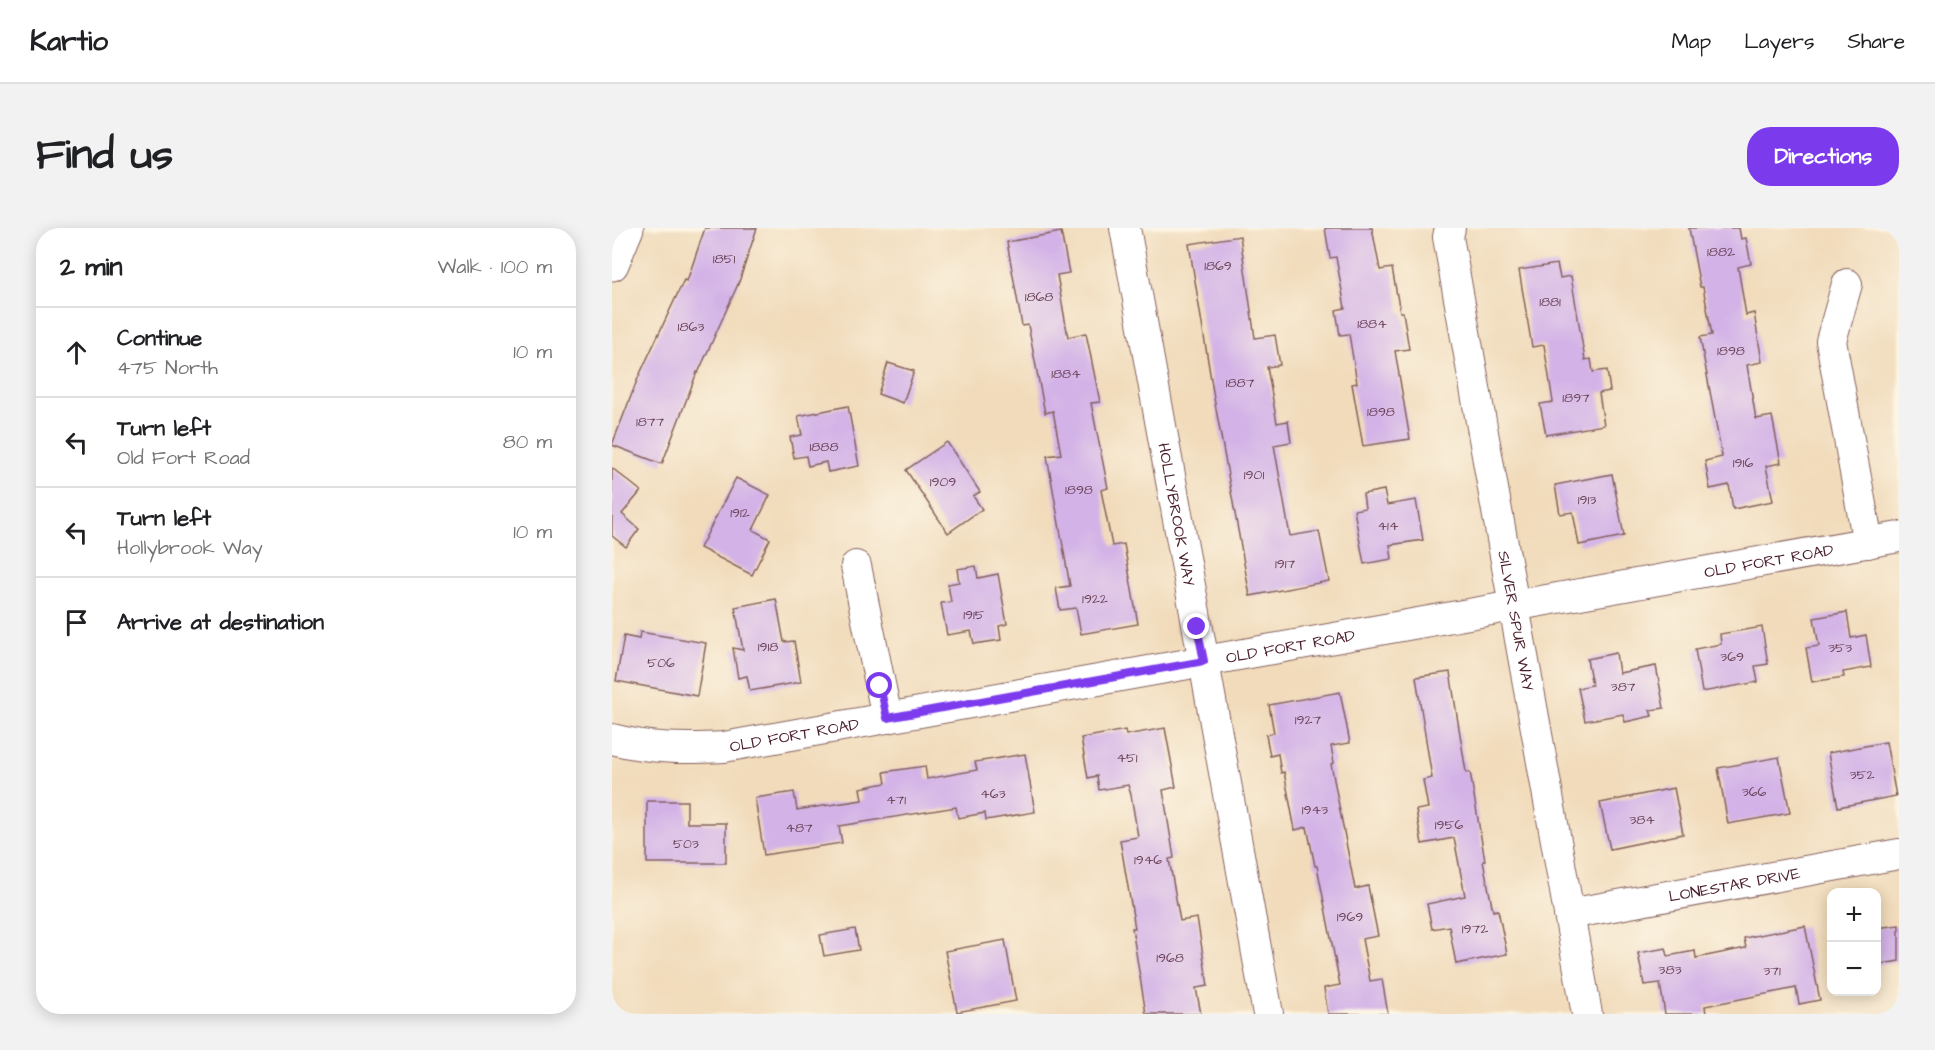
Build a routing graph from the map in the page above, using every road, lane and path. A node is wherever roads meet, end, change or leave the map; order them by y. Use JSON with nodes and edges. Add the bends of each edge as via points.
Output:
{"nodes":[{"id":1,"x":627,"y":228,"type":"edge"},
{"id":2,"x":1125,"y":228,"type":"edge"},
{"id":3,"x":1450,"y":228,"type":"edge"},
{"id":4,"x":612,"y":264,"type":"edge"},
{"id":5,"x":1847,"y":284,"type":"dead end"},
{"id":6,"x":1899,"y":537,"type":"edge"},
{"id":7,"x":1868,"y":543,"type":"junction"},
{"id":8,"x":856,"y":566,"type":"dead end"},
{"id":9,"x":1514,"y":606,"type":"junction"},
{"id":10,"x":1204,"y":661,"type":"junction"},
{"id":11,"x":887,"y":718,"type":"junction"},
{"id":12,"x":612,"y":738,"type":"edge"},
{"id":13,"x":1899,"y":854,"type":"edge"},
{"id":14,"x":1569,"y":914,"type":"junction"},
{"id":15,"x":1268,"y":1014,"type":"edge"},
{"id":16,"x":1587,"y":1014,"type":"edge"}],
"edges":[{"from":1,"to":4,"type":"street"},
{"from":2,"to":10,"type":"street","name":"HOLLYBROOK WAY"},
{"from":3,"to":9,"type":"street","name":"SILVER SPUR WAY","via":[[1448,237]]},
{"from":5,"to":7,"type":"street","via":[[1832,341]]},
{"from":6,"to":7,"type":"street","name":"OLD FORT ROAD"},
{"from":7,"to":9,"type":"street","name":"OLD FORT ROAD"},
{"from":8,"to":11,"type":"street"},
{"from":9,"to":10,"type":"street","name":"OLD FORT ROAD"},
{"from":9,"to":14,"type":"street","name":"SILVER SPUR WAY"},
{"from":10,"to":11,"type":"street","name":"OLD FORT ROAD"},
{"from":10,"to":15,"type":"street","name":"HOLLYBROOK WAY"},
{"from":11,"to":12,"type":"street","name":"OLD FORT ROAD","via":[[724,747],[679,750]]},
{"from":13,"to":14,"type":"street","name":"LONESTAR DRIVE"},
{"from":14,"to":16,"type":"street","name":"SILVER SPUR WAY"}]}
